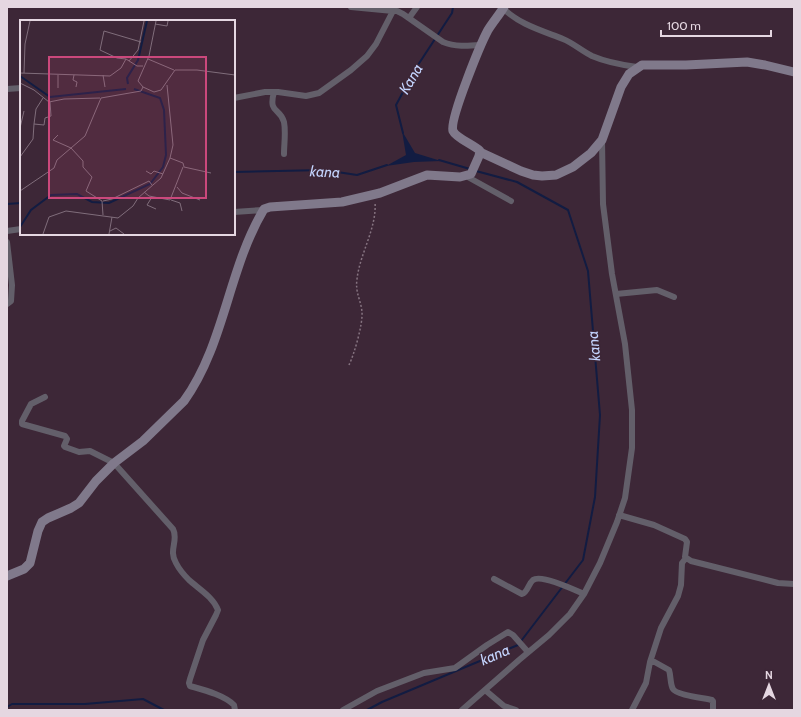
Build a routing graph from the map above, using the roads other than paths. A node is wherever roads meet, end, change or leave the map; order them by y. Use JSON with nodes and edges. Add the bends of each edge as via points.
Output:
{"nodes":[{"id":1,"x":351,"y":7,"type":"edge"},
{"id":2,"x":417,"y":7,"type":"edge"},
{"id":3,"x":504,"y":7,"type":"edge"},
{"id":4,"x":393,"y":11,"type":"junction"},
{"id":5,"x":409,"y":18,"type":"junction"},
{"id":6,"x":480,"y":45,"type":"junction"},
{"id":7,"x":637,"y":68,"type":"junction"},
{"id":8,"x":794,"y":72,"type":"edge"},
{"id":9,"x":20,"y":88,"type":"edge"},
{"id":10,"x":7,"y":89,"type":"edge"},
{"id":11,"x":274,"y":92,"type":"junction"},
{"id":12,"x":235,"y":98,"type":"edge"},
{"id":13,"x":602,"y":140,"type":"junction"},
{"id":14,"x":284,"y":154,"type":"dead end"},
{"id":15,"x":479,"y":155,"type":"junction"},
{"id":16,"x":470,"y":174,"type":"junction"},
{"id":17,"x":511,"y":201,"type":"dead end"},
{"id":18,"x":262,"y":210,"type":"junction"},
{"id":19,"x":235,"y":212,"type":"edge"},
{"id":20,"x":20,"y":229,"type":"edge"},
{"id":21,"x":7,"y":231,"type":"edge"},
{"id":22,"x":7,"y":242,"type":"edge"},
{"id":23,"x":616,"y":294,"type":"junction"},
{"id":24,"x":674,"y":297,"type":"dead end"},
{"id":25,"x":7,"y":304,"type":"edge"},
{"id":26,"x":45,"y":397,"type":"dead end"},
{"id":27,"x":114,"y":463,"type":"junction"},
{"id":28,"x":619,"y":515,"type":"junction"},
{"id":29,"x":686,"y":558,"type":"junction"},
{"id":30,"x":7,"y":576,"type":"edge"},
{"id":31,"x":494,"y":579,"type":"dead end"},
{"id":32,"x":794,"y":584,"type":"edge"},
{"id":33,"x":581,"y":592,"type":"junction"},
{"id":34,"x":526,"y":651,"type":"junction"},
{"id":35,"x":651,"y":660,"type":"junction"},
{"id":36,"x":485,"y":690,"type":"junction"},
{"id":37,"x":235,"y":710,"type":"edge"},
{"id":38,"x":343,"y":710,"type":"edge"},
{"id":39,"x":462,"y":710,"type":"edge"},
{"id":40,"x":516,"y":710,"type":"edge"},
{"id":41,"x":632,"y":710,"type":"edge"},
{"id":42,"x":714,"y":710,"type":"edge"}],
"edges":[{"from":1,"to":4,"type":"street"},
{"from":2,"to":5,"type":"street"},
{"from":3,"to":6,"type":"street"},
{"from":3,"to":7,"type":"street","via":[[523,22],[594,56]]},
{"from":4,"to":5,"type":"street"},
{"from":4,"to":11,"type":"street","via":[[367,56],[319,93],[306,96]]},
{"from":5,"to":6,"type":"street","via":[[452,46]]},
{"from":6,"to":15,"type":"street","via":[[457,108],[453,127],[455,134]]},
{"from":7,"to":8,"type":"street","via":[[646,64],[735,62],[755,63]]},
{"from":7,"to":13,"type":"street","via":[[629,74],[621,87]]},
{"from":9,"to":10,"type":"street"},
{"from":11,"to":12,"type":"street"},
{"from":11,"to":14,"type":"street","via":[[272,107],[282,118],[284,125]]},
{"from":13,"to":15,"type":"street","via":[[579,163],[556,174],[542,176],[527,174]]},
{"from":13,"to":23,"type":"street","via":[[603,204]]},
{"from":15,"to":16,"type":"street"},
{"from":16,"to":17,"type":"street"},
{"from":16,"to":18,"type":"street","via":[[454,177],[427,175],[374,194],[342,202],[278,206]]},
{"from":18,"to":19,"type":"street"},
{"from":18,"to":27,"type":"street","via":[[239,265],[211,350],[192,389],[184,401],[154,430]]},
{"from":20,"to":21,"type":"street"},
{"from":22,"to":25,"type":"street","via":[[12,285],[11,301]]},
{"from":23,"to":24,"type":"street","via":[[657,290]]},
{"from":23,"to":28,"type":"street","via":[[625,344],[633,425],[627,486]]},
{"from":26,"to":27,"type":"street","via":[[31,404],[22,424],[65,436],[65,448],[79,452],[90,451]]},
{"from":27,"to":30,"type":"street","via":[[71,508],[42,522],[30,563],[24,569]]},
{"from":27,"to":37,"type":"street","via":[[173,529],[176,535],[172,550],[174,561],[218,610],[200,649],[189,684],[232,702]]},
{"from":28,"to":29,"type":"street","via":[[654,525],[685,539]]},
{"from":28,"to":33,"type":"street","via":[[600,563]]},
{"from":29,"to":32,"type":"street","via":[[778,583]]},
{"from":29,"to":35,"type":"street","via":[[682,563],[678,596],[661,628]]},
{"from":31,"to":33,"type":"street","via":[[522,594],[534,579],[560,583]]},
{"from":33,"to":34,"type":"street","via":[[564,621]]},
{"from":34,"to":36,"type":"street"},
{"from":34,"to":38,"type":"street","via":[[510,632],[455,668],[424,673],[377,690]]},
{"from":35,"to":41,"type":"street","via":[[646,683]]},
{"from":35,"to":42,"type":"street","via":[[669,670],[674,690],[712,700]]},
{"from":36,"to":39,"type":"street"},
{"from":36,"to":40,"type":"street","via":[[504,706]]}]}
